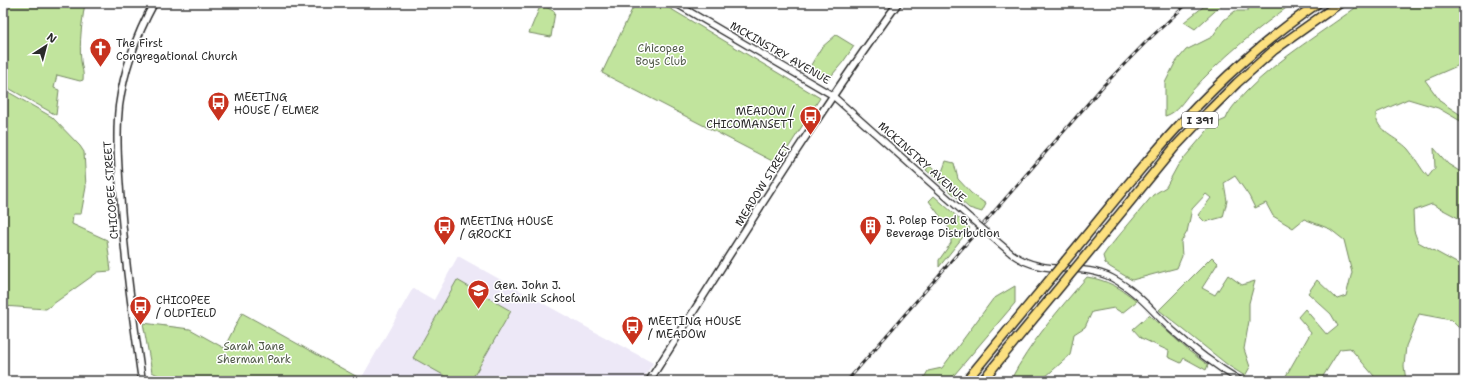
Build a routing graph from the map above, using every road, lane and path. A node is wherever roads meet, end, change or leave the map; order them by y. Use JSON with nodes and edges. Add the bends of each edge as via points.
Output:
{"nodes":[{"id":1,"x":154,"y":3,"type":"edge"},
{"id":2,"x":675,"y":3,"type":"edge"},
{"id":3,"x":898,"y":3,"type":"edge"},
{"id":4,"x":1318,"y":3,"type":"edge"},
{"id":5,"x":1340,"y":3,"type":"edge"},
{"id":6,"x":832,"y":96,"type":"junction"},
{"id":7,"x":142,"y":381,"type":"edge"},
{"id":8,"x":649,"y":381,"type":"edge"},
{"id":9,"x":966,"y":381,"type":"edge"},
{"id":10,"x":982,"y":381,"type":"edge"},
{"id":11,"x":1241,"y":381,"type":"edge"}],
"edges":[{"from":1,"to":7,"type":"main road","name":"CHICOPEE STREET","via":[[137,37],[127,66],[118,128],[123,229]]},
{"from":2,"to":6,"type":"street","name":"MCKINSTRY AVENUE"},
{"from":3,"to":6,"type":"main road","name":"MEADOW STREET"},
{"from":4,"to":9,"type":"highway","number":"I 391","bridge":true,"via":[[1261,46],[1208,95],[1172,133]]},
{"from":5,"to":10,"type":"highway","number":"I 391","bridge":true,"via":[[1274,50],[1208,112],[1174,148]]},
{"from":6,"to":8,"type":"main road","name":"MEADOW STREET"},
{"from":6,"to":11,"type":"street","name":"MCKINSTRY AVENUE","bridge":true,"via":[[1012,254],[1035,266],[1088,270],[1108,276],[1140,297],[1193,348]]}]}
